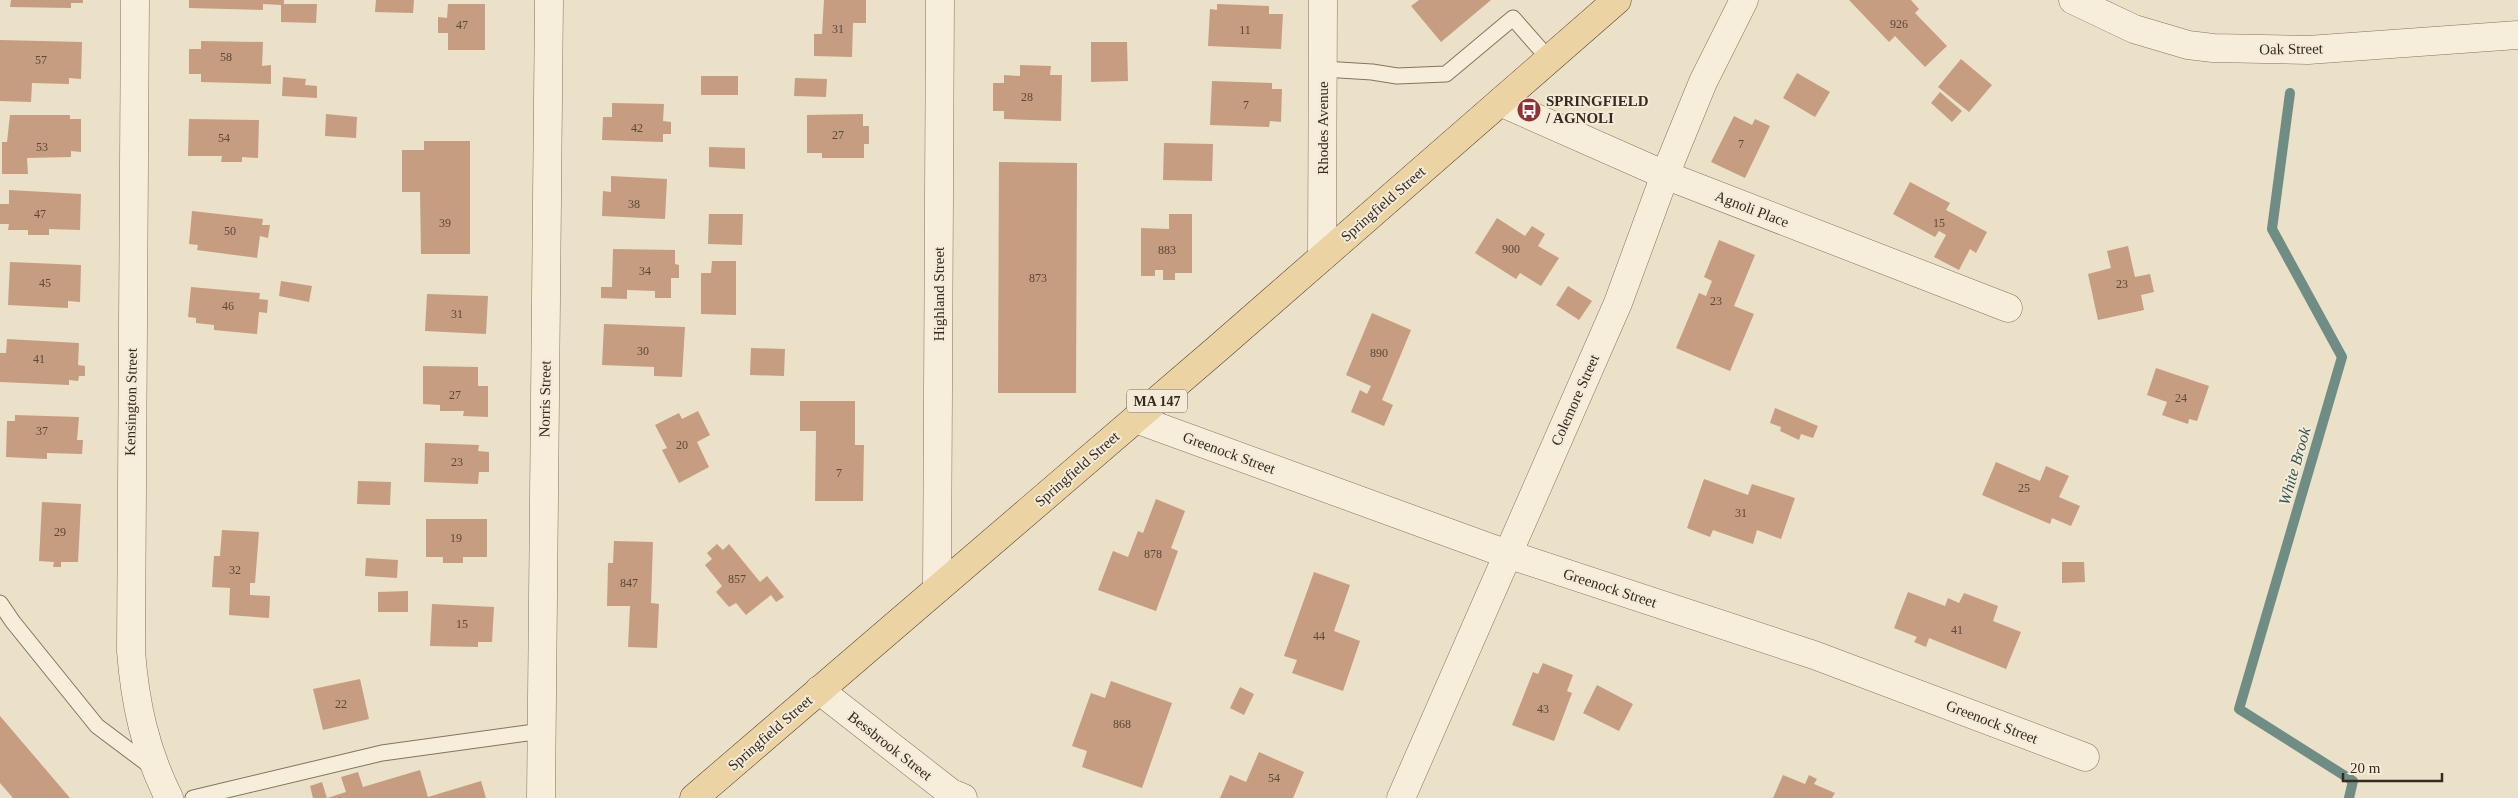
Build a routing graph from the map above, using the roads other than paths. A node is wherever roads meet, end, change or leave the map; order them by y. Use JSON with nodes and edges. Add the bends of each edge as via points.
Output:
{"nodes":[{"id":1,"x":135,"y":0,"type":"edge"},
{"id":2,"x":549,"y":0,"type":"edge"},
{"id":3,"x":940,"y":0,"type":"edge"},
{"id":4,"x":1323,"y":0,"type":"edge"},
{"id":5,"x":1616,"y":0,"type":"edge"},
{"id":6,"x":1744,"y":0,"type":"edge"},
{"id":7,"x":2073,"y":0,"type":"edge"},
{"id":8,"x":2518,"y":35,"type":"edge"},
{"id":9,"x":1549,"y":59,"type":"junction"},
{"id":10,"x":1323,"y":69,"type":"junction"},
{"id":11,"x":1500,"y":102,"type":"junction"},
{"id":12,"x":1665,"y":175,"type":"junction"},
{"id":13,"x":1322,"y":257,"type":"junction"},
{"id":14,"x":2008,"y":308,"type":"dead end"},
{"id":15,"x":1136,"y":419,"type":"junction"},
{"id":16,"x":1507,"y":554,"type":"junction"},
{"id":17,"x":937,"y":589,"type":"junction"},
{"id":18,"x":0,"y":603,"type":"edge"},
{"id":19,"x":819,"y":690,"type":"junction"},
{"id":20,"x":542,"y":731,"type":"junction"},
{"id":21,"x":2085,"y":757,"type":"dead end"},
{"id":22,"x":154,"y":769,"type":"junction"},
{"id":23,"x":234,"y":793,"type":"edge"},
{"id":24,"x":168,"y":798,"type":"edge"},
{"id":25,"x":193,"y":798,"type":"edge"},
{"id":26,"x":541,"y":798,"type":"edge"},
{"id":27,"x":694,"y":798,"type":"edge"},
{"id":28,"x":963,"y":798,"type":"edge"},
{"id":29,"x":1401,"y":798,"type":"edge"}],
"edges":[{"from":1,"to":22,"type":"street","name":"Kensington Street","via":[[130,650],[138,710]]},
{"from":2,"to":20,"type":"street","name":"Norris Street"},
{"from":3,"to":17,"type":"street","name":"Highland Street"},
{"from":4,"to":10,"type":"street","name":"Rhodes Avenue"},
{"from":5,"to":9,"type":"main road","name":"Springfield Street","number":"MA 147"},
{"from":6,"to":12,"type":"street","name":"Colemore Street","via":[[1703,82]]},
{"from":7,"to":8,"type":"street","name":"Oak Street","via":[[2134,29],[2188,45],[2213,48],[2308,50]]},
{"from":9,"to":10,"type":"lane","via":[[1513,18],[1446,74],[1397,76]]},
{"from":9,"to":11,"type":"main road","name":"Springfield Street","number":"MA 147"},
{"from":10,"to":13,"type":"street","name":"Rhodes Avenue"},
{"from":11,"to":12,"type":"street","name":"Agnoli Place"},
{"from":11,"to":13,"type":"main road","name":"Springfield Street","number":"MA 147"},
{"from":12,"to":14,"type":"street","name":"Agnoli Place"},
{"from":12,"to":16,"type":"street","name":"Colemore Street","via":[[1618,302]]},
{"from":13,"to":15,"type":"main road","name":"Springfield Street","number":"MA 147"},
{"from":15,"to":16,"type":"street","name":"Greenock Street"},
{"from":15,"to":17,"type":"main road","name":"Springfield Street","number":"MA 147"},
{"from":16,"to":21,"type":"street","name":"Greenock Street","via":[[1814,655]]},
{"from":16,"to":29,"type":"street","name":"Colemore Street"},
{"from":17,"to":19,"type":"main road","name":"Springfield Street","number":"MA 147"},
{"from":18,"to":22,"type":"lane","via":[[96,726]]},
{"from":19,"to":27,"type":"main road","name":"Springfield Street","number":"MA 147"},
{"from":19,"to":28,"type":"street","name":"Bessbrook Street","via":[[950,793]]},
{"from":20,"to":23,"type":"lane","via":[[382,753]]},
{"from":20,"to":26,"type":"street","name":"Norris Street"},
{"from":22,"to":24,"type":"street","name":"Kensington Street"},
{"from":23,"to":25,"type":"lane"}]}
